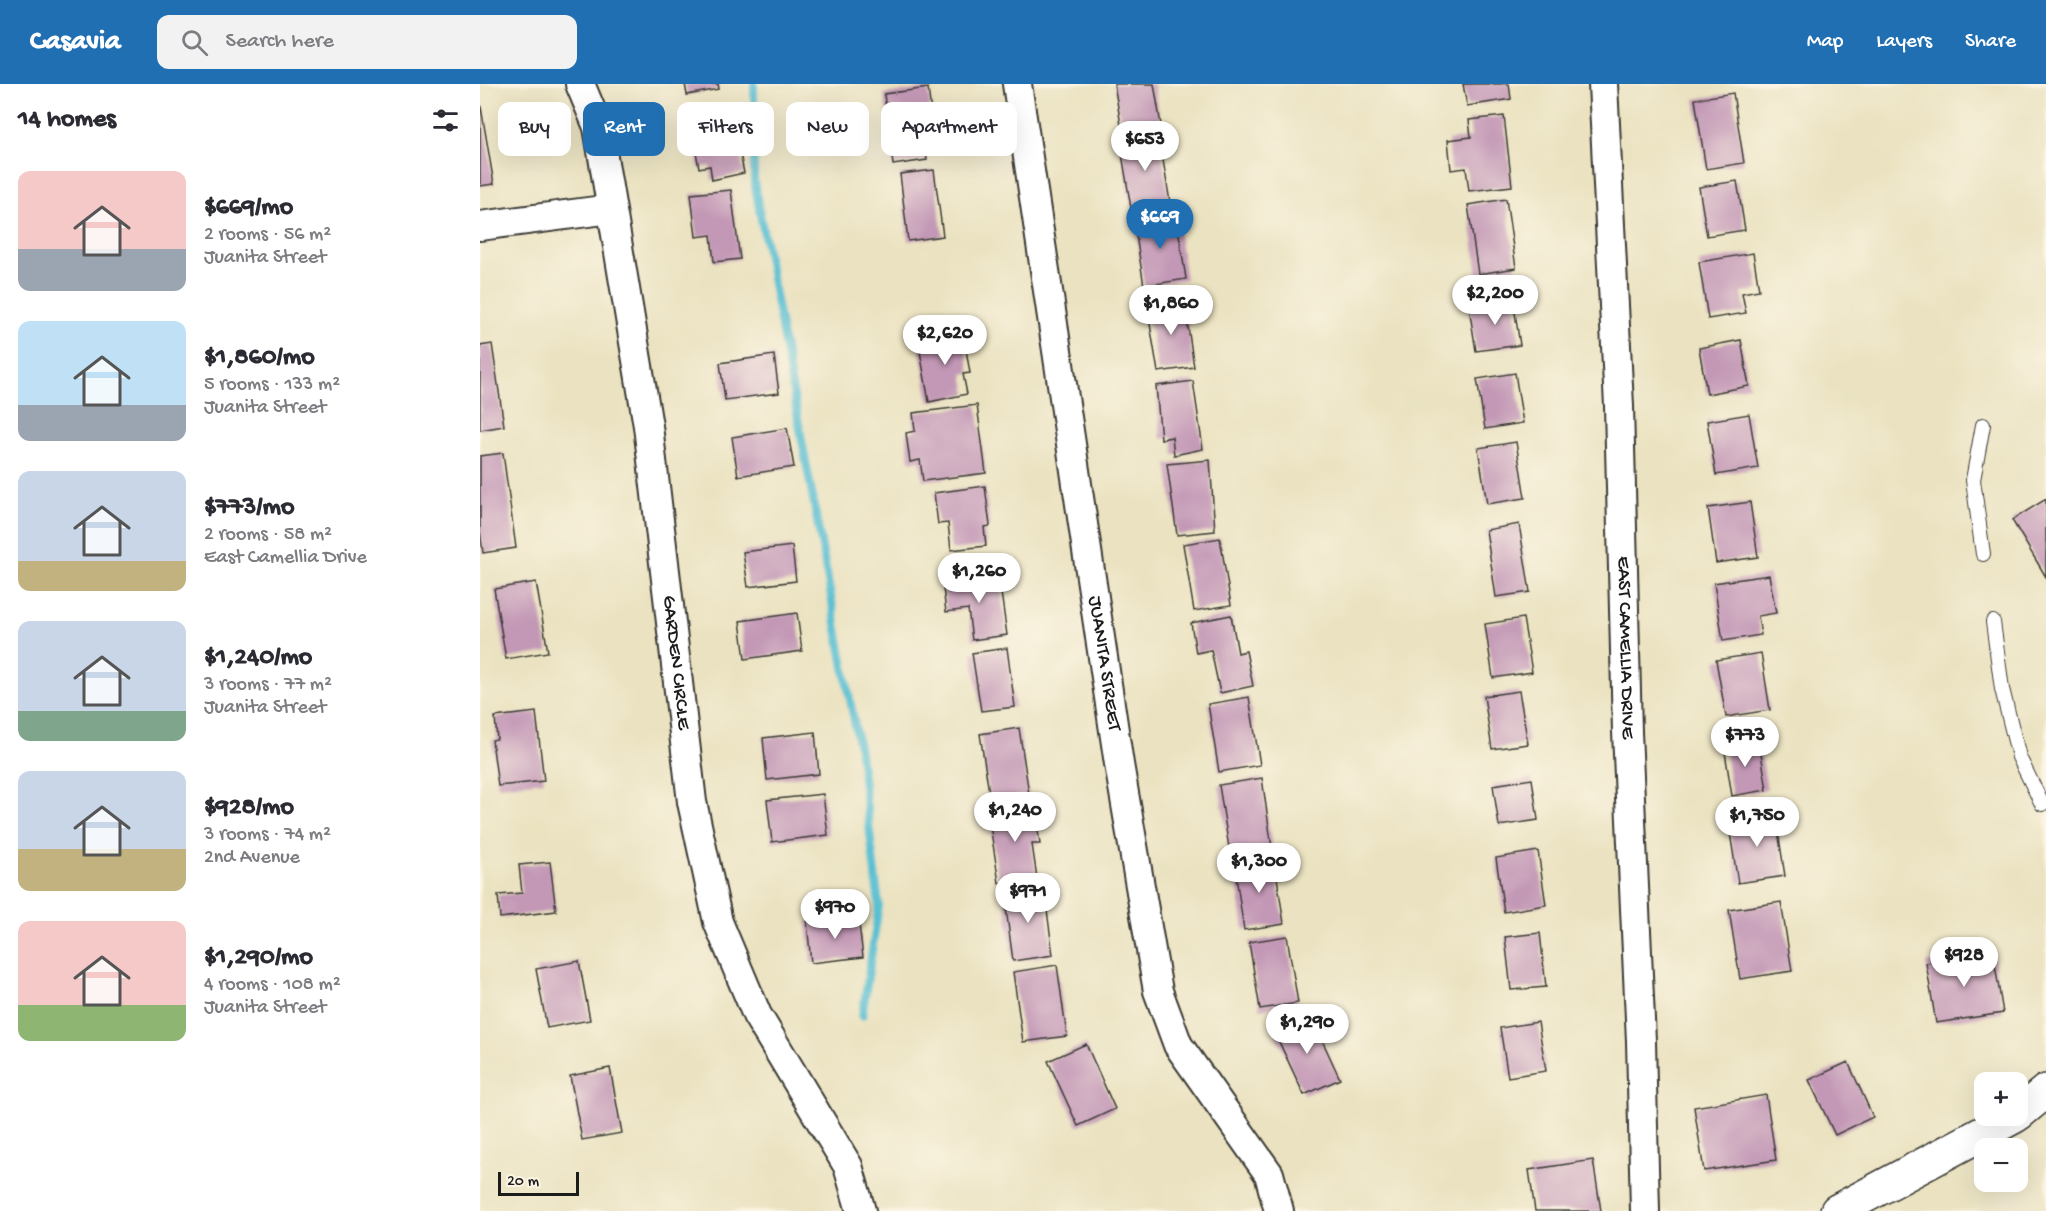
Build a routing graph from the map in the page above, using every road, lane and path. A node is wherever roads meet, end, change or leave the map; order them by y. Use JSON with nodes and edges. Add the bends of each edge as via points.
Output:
{"nodes":[{"id":1,"x":580,"y":84,"type":"edge"},
{"id":2,"x":1017,"y":84,"type":"edge"},
{"id":3,"x":1603,"y":84,"type":"edge"},
{"id":4,"x":611,"y":209,"type":"junction"},
{"id":5,"x":480,"y":226,"type":"edge"},
{"id":6,"x":1983,"y":425,"type":"dead end"},
{"id":7,"x":1983,"y":554,"type":"dead end"},
{"id":8,"x":1993,"y":622,"type":"dead end"},
{"id":9,"x":2042,"y":804,"type":"dead end"},
{"id":10,"x":2046,"y":1091,"type":"edge"},
{"id":11,"x":2028,"y":1105,"type":"edge"},
{"id":12,"x":1995,"y":1126,"type":"edge"},
{"id":13,"x":861,"y":1211,"type":"edge"},
{"id":14,"x":1279,"y":1211,"type":"edge"},
{"id":15,"x":1645,"y":1211,"type":"edge"},
{"id":16,"x":1837,"y":1211,"type":"edge"}],
"edges":[{"from":1,"to":4,"type":"street","name":"GARDEN CIRCLE","via":[[598,128]]},
{"from":2,"to":14,"type":"street","name":"JUANITA STREET","via":[[1119,764],[1158,991],[1178,1045],[1269,1173]]},
{"from":3,"to":15,"type":"street","name":"EAST CAMELLIA DRIVE","via":[[1619,406]]},
{"from":4,"to":5,"type":"street"},
{"from":4,"to":13,"type":"street","name":"GARDEN CIRCLE","via":[[648,426],[692,802],[718,922],[757,1014],[848,1166]]},
{"from":6,"to":7,"type":"lane","via":[[1972,480]]},
{"from":8,"to":9,"type":"lane","via":[[2002,689],[2019,757]]},
{"from":10,"to":11,"type":"street"},
{"from":12,"to":16,"type":"street"}]}
